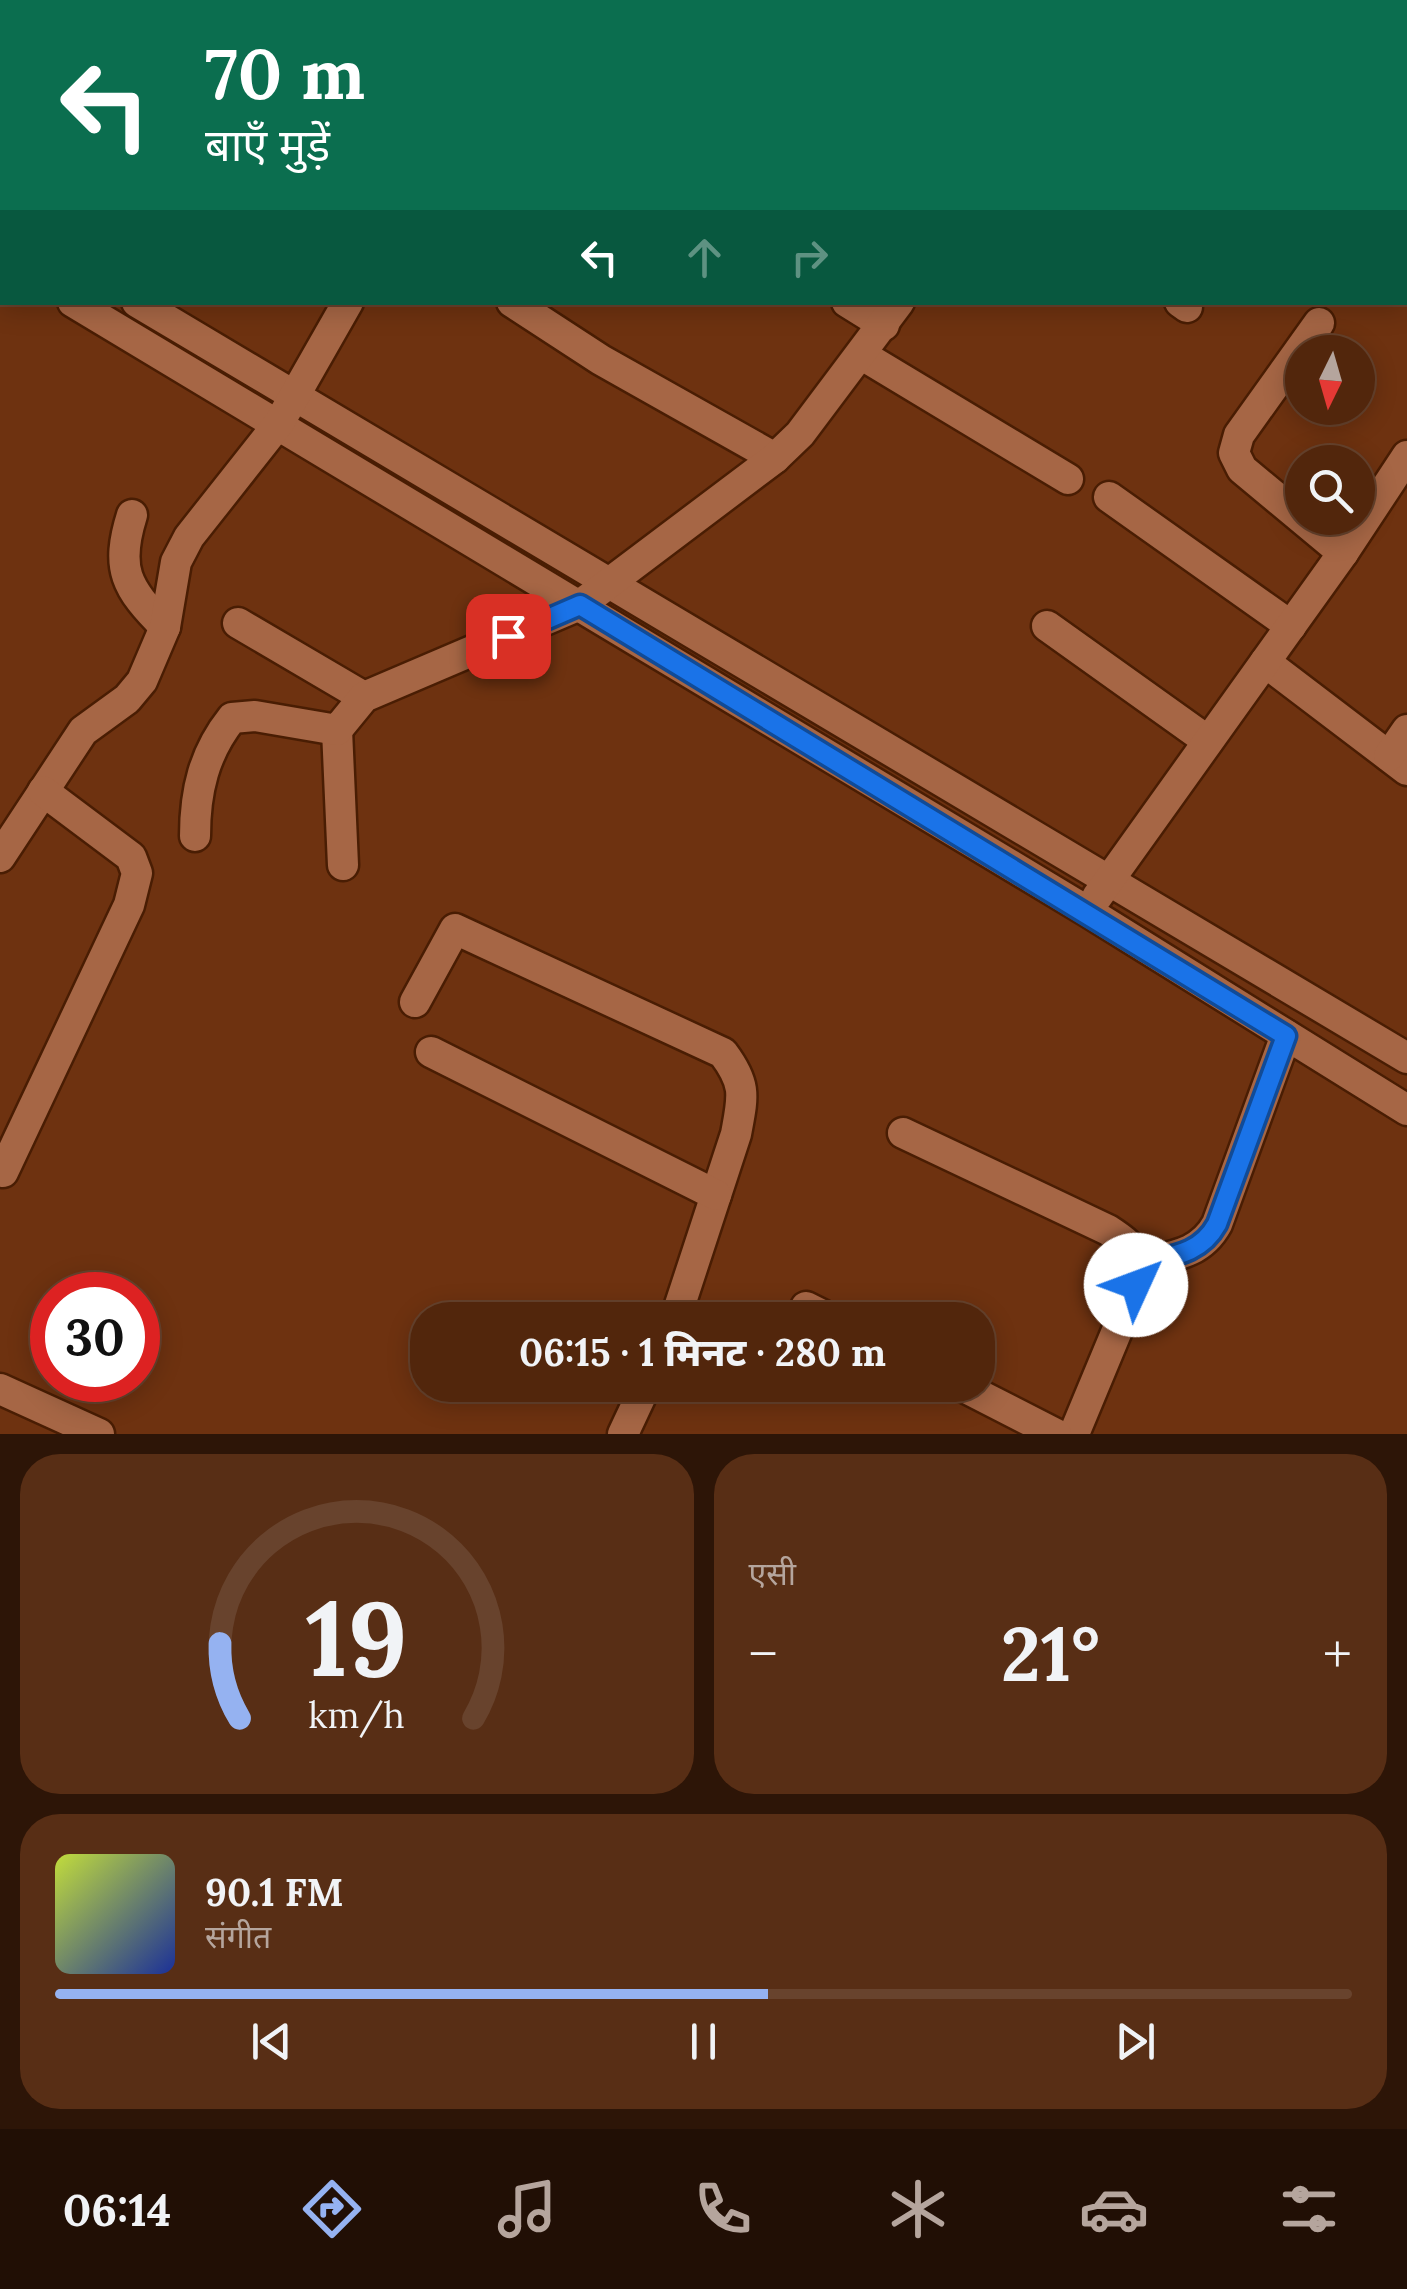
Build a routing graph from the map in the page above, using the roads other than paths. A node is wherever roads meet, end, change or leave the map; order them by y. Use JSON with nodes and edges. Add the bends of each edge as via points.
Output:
{"nodes":[{"id":1,"x":79,"y":305,"type":"edge"},
{"id":2,"x":143,"y":305,"type":"edge"},
{"id":3,"x":346,"y":305,"type":"edge"},
{"id":4,"x":517,"y":305,"type":"edge"},
{"id":5,"x":858,"y":305,"type":"edge"},
{"id":6,"x":891,"y":314,"type":"edge"},
{"id":7,"x":1319,"y":323,"type":"dead end"},
{"id":8,"x":862,"y":354,"type":"junction"},
{"id":9,"x":295,"y":396,"type":"junction"},
{"id":10,"x":279,"y":424,"type":"junction"},
{"id":11,"x":1407,"y":456,"type":"edge"},
{"id":12,"x":776,"y":458,"type":"junction"},
{"id":13,"x":1068,"y":479,"type":"dead end"},
{"id":14,"x":1109,"y":497,"type":"dead end"},
{"id":15,"x":132,"y":515,"type":"dead end"},
{"id":16,"x":1342,"y":553,"type":"junction"},
{"id":17,"x":608,"y":584,"type":"junction"},
{"id":18,"x":580,"y":605,"type":"junction"},
{"id":19,"x":238,"y":623,"type":"dead end"},
{"id":20,"x":1047,"y":626,"type":"dead end"},
{"id":21,"x":1291,"y":626,"type":"junction"},
{"id":22,"x":165,"y":627,"type":"junction"},
{"id":23,"x":1265,"y":662,"type":"junction"},
{"id":24,"x":364,"y":697,"type":"junction"},
{"id":25,"x":336,"y":730,"type":"junction"},
{"id":26,"x":1407,"y":730,"type":"edge"},
{"id":27,"x":1208,"y":741,"type":"junction"},
{"id":28,"x":1398,"y":763,"type":"edge"},
{"id":29,"x":43,"y":790,"type":"junction"},
{"id":30,"x":195,"y":836,"type":"dead end"},
{"id":31,"x":0,"y":857,"type":"edge"},
{"id":32,"x":343,"y":865,"type":"dead end"},
{"id":33,"x":1108,"y":881,"type":"junction"},
{"id":34,"x":1087,"y":911,"type":"junction"},
{"id":35,"x":415,"y":1002,"type":"dead end"},
{"id":36,"x":1286,"y":1036,"type":"junction"},
{"id":37,"x":431,"y":1052,"type":"dead end"},
{"id":38,"x":1407,"y":1058,"type":"edge"},
{"id":39,"x":1407,"y":1110,"type":"edge"},
{"id":40,"x":902,"y":1132,"type":"dead end"},
{"id":41,"x":3,"y":1172,"type":"dead end"},
{"id":42,"x":716,"y":1195,"type":"junction"},
{"id":43,"x":1138,"y":1264,"type":"junction"},
{"id":44,"x":680,"y":1302,"type":"edge"},
{"id":45,"x":0,"y":1390,"type":"edge"},
{"id":46,"x":638,"y":1402,"type":"edge"},
{"id":47,"x":993,"y":1402,"type":"edge"},
{"id":48,"x":99,"y":1434,"type":"edge"},
{"id":49,"x":622,"y":1434,"type":"edge"},
{"id":50,"x":1056,"y":1434,"type":"edge"},
{"id":51,"x":1074,"y":1434,"type":"edge"}],
"edges":[{"from":1,"to":10,"type":"street"},
{"from":2,"to":9,"type":"street"},
{"from":3,"to":9,"type":"street"},
{"from":4,"to":12,"type":"street"},
{"from":5,"to":6,"type":"street"},
{"from":6,"to":8,"type":"street"},
{"from":7,"to":16,"type":"street","via":[[1240,435],[1234,454],[1242,469]]},
{"from":8,"to":12,"type":"street"},
{"from":8,"to":13,"type":"street"},
{"from":9,"to":10,"type":"street"},
{"from":9,"to":17,"type":"street"},
{"from":10,"to":18,"type":"street"},
{"from":10,"to":22,"type":"street","via":[[189,538],[176,562]]},
{"from":11,"to":16,"type":"street"},
{"from":12,"to":17,"type":"street"},
{"from":14,"to":21,"type":"street"},
{"from":15,"to":22,"type":"street","via":[[123,543],[127,579]]},
{"from":16,"to":21,"type":"street"},
{"from":17,"to":18,"type":"street"},
{"from":17,"to":33,"type":"street"},
{"from":18,"to":24,"type":"street"},
{"from":18,"to":34,"type":"street"},
{"from":19,"to":24,"type":"street"},
{"from":20,"to":27,"type":"street"},
{"from":21,"to":23,"type":"street"},
{"from":22,"to":29,"type":"street","via":[[142,681],[83,731]]},
{"from":23,"to":27,"type":"street"},
{"from":23,"to":28,"type":"street"},
{"from":24,"to":25,"type":"street"},
{"from":25,"to":30,"type":"street","via":[[232,718],[197,787]]},
{"from":25,"to":32,"type":"street"},
{"from":26,"to":28,"type":"street"},
{"from":27,"to":33,"type":"street"},
{"from":29,"to":31,"type":"street"},
{"from":29,"to":41,"type":"street","via":[[131,857],[136,873],[129,905]]},
{"from":33,"to":34,"type":"street"},
{"from":33,"to":38,"type":"street"},
{"from":34,"to":36,"type":"street"},
{"from":35,"to":42,"type":"street","via":[[455,929],[724,1053],[741,1076],[741,1105]]},
{"from":36,"to":39,"type":"street"},
{"from":36,"to":43,"type":"street","via":[[1208,1241]]},
{"from":37,"to":42,"type":"street"},
{"from":40,"to":43,"type":"street","via":[[1108,1230],[1129,1244]]},
{"from":42,"to":44,"type":"street"},
{"from":43,"to":51,"type":"street","via":[[1136,1285]]},
{"from":45,"to":48,"type":"street"},
{"from":46,"to":49,"type":"street"},
{"from":47,"to":50,"type":"street"}]}
